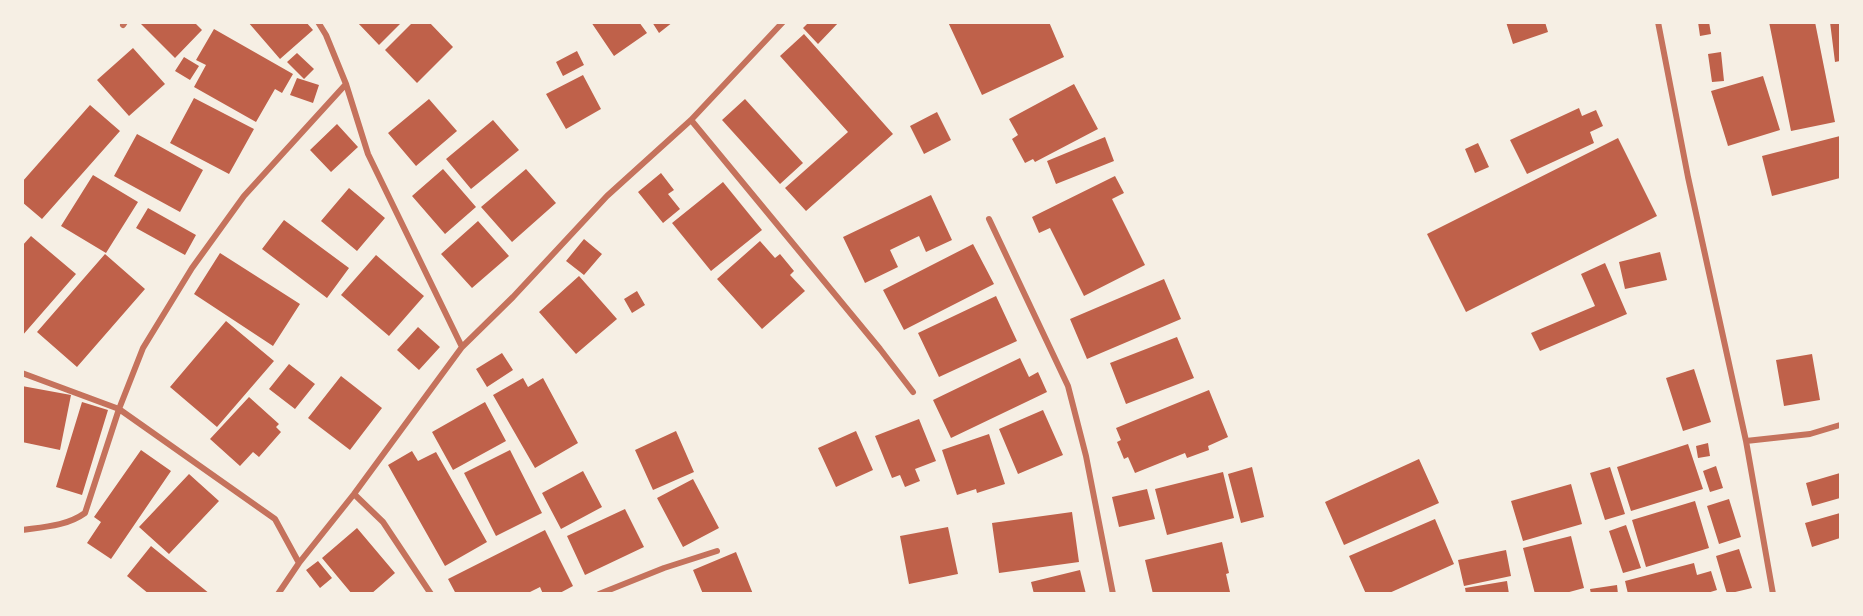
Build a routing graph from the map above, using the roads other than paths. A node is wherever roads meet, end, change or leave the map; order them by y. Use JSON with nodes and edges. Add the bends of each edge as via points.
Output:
{"nodes":[{"id":1,"x":318,"y":22,"type":"edge"},
{"id":2,"x":783,"y":22,"type":"edge"},
{"id":3,"x":1659,"y":22,"type":"edge"},
{"id":4,"x":346,"y":84,"type":"junction"},
{"id":5,"x":691,"y":120,"type":"junction"},
{"id":6,"x":989,"y":219,"type":"dead end"},
{"id":7,"x":462,"y":347,"type":"junction"},
{"id":8,"x":22,"y":372,"type":"edge"},
{"id":9,"x":913,"y":392,"type":"dead end"},
{"id":10,"x":119,"y":409,"type":"junction"},
{"id":11,"x":1840,"y":425,"type":"edge"},
{"id":12,"x":1746,"y":441,"type":"junction"},
{"id":13,"x":354,"y":494,"type":"junction"},
{"id":14,"x":22,"y":530,"type":"edge"},
{"id":15,"x":717,"y":551,"type":"dead end"},
{"id":16,"x":298,"y":563,"type":"junction"},
{"id":17,"x":278,"y":594,"type":"edge"},
{"id":18,"x":431,"y":594,"type":"edge"},
{"id":19,"x":599,"y":594,"type":"edge"},
{"id":20,"x":1113,"y":594,"type":"edge"},
{"id":21,"x":1773,"y":594,"type":"edge"}],
"edges":[{"from":1,"to":4,"type":"street"},
{"from":2,"to":5,"type":"street"},
{"from":3,"to":12,"type":"street","via":[[1688,177]]},
{"from":4,"to":7,"type":"street","via":[[368,154]]},
{"from":4,"to":10,"type":"street","via":[[244,196],[192,268],[143,348]]},
{"from":5,"to":7,"type":"street","via":[[607,196]]},
{"from":5,"to":9,"type":"street"},
{"from":6,"to":20,"type":"street","via":[[1068,386]]},
{"from":7,"to":13,"type":"street"},
{"from":8,"to":10,"type":"street"},
{"from":10,"to":14,"type":"street","via":[[85,513],[65,524]]},
{"from":10,"to":16,"type":"street","via":[[275,519]]},
{"from":11,"to":12,"type":"street","via":[[1810,434]]},
{"from":12,"to":21,"type":"street"},
{"from":13,"to":16,"type":"street"},
{"from":13,"to":18,"type":"street","via":[[383,522]]},
{"from":15,"to":19,"type":"street"},
{"from":16,"to":17,"type":"street"}]}
